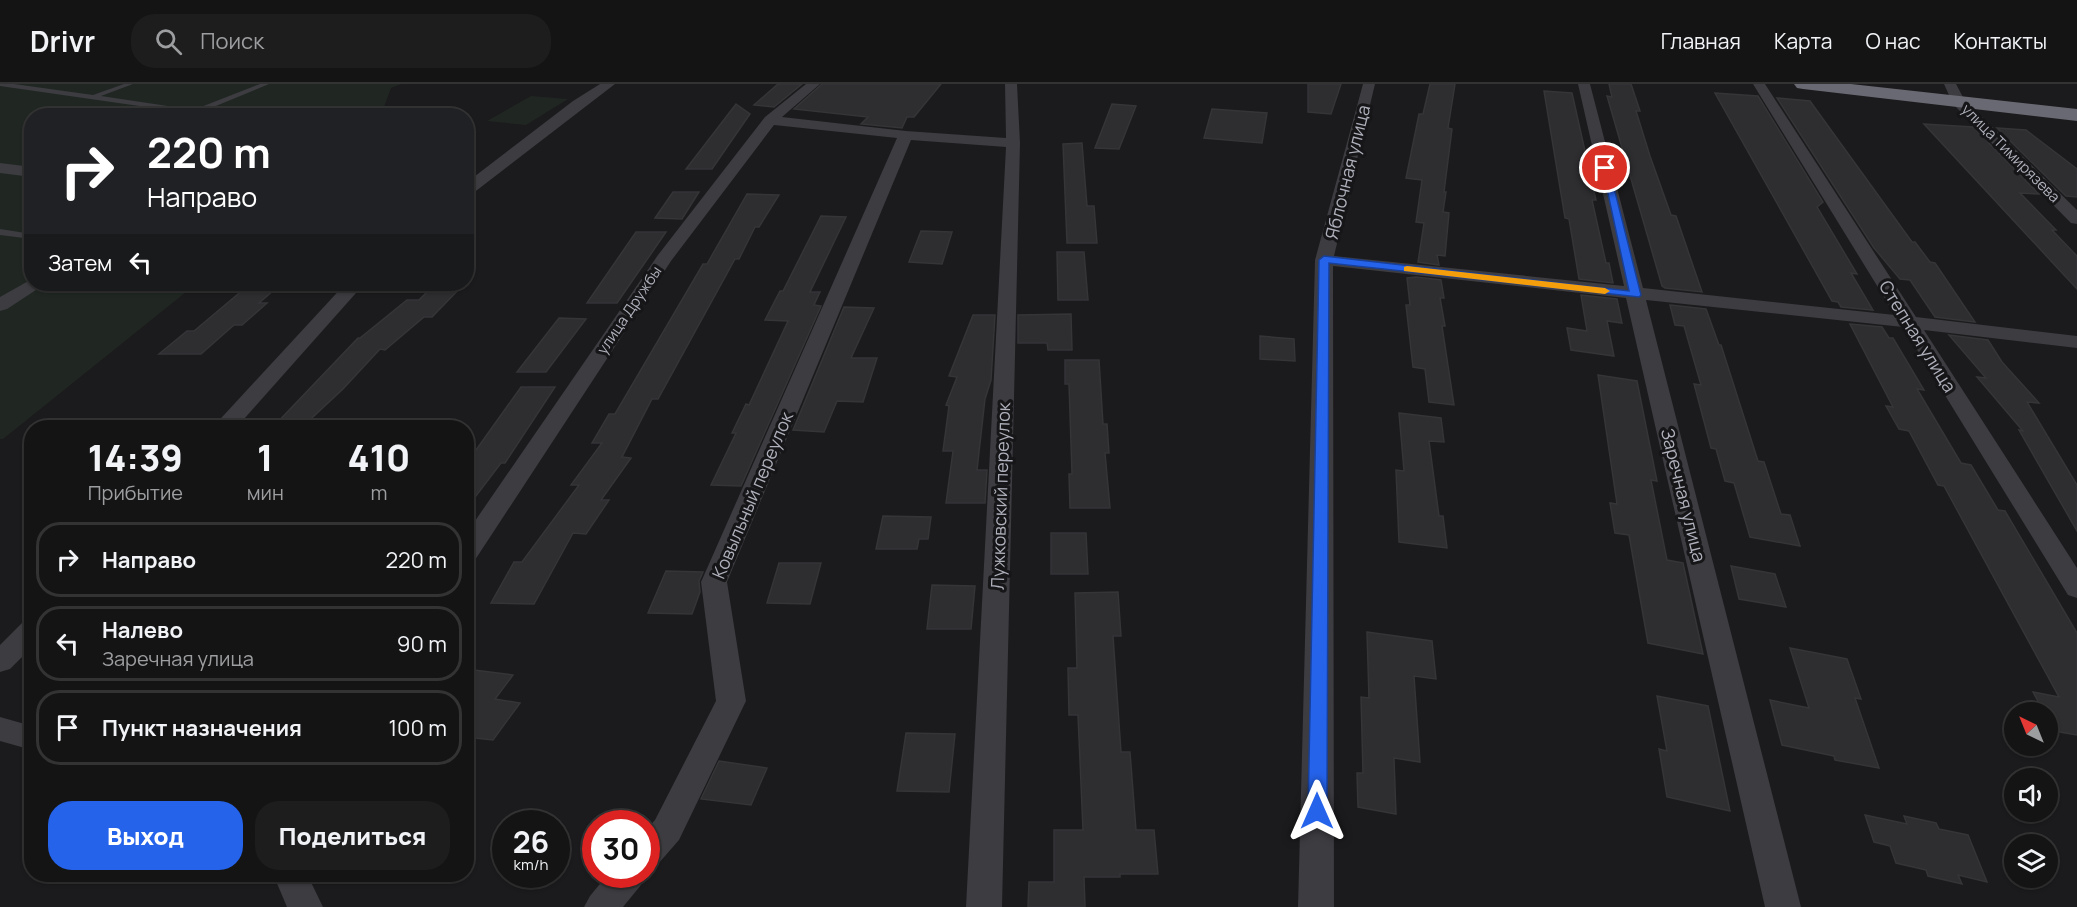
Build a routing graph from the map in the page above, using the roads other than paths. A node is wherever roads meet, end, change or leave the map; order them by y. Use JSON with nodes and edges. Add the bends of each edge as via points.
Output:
{"nodes":[{"id":1,"x":0,"y":84,"type":"edge"},
{"id":2,"x":130,"y":84,"type":"edge"},
{"id":3,"x":266,"y":84,"type":"edge"},
{"id":4,"x":609,"y":84,"type":"edge"},
{"id":5,"x":814,"y":84,"type":"edge"},
{"id":6,"x":1011,"y":84,"type":"edge"},
{"id":7,"x":1369,"y":84,"type":"edge"},
{"id":8,"x":1584,"y":84,"type":"edge"},
{"id":9,"x":1759,"y":84,"type":"edge"},
{"id":10,"x":1803,"y":84,"type":"edge"},
{"id":11,"x":1950,"y":84,"type":"edge"},
{"id":12,"x":95,"y":97,"type":"junction"},
{"id":13,"x":1958,"y":101,"type":"junction"},
{"id":14,"x":169,"y":108,"type":"edge"},
{"id":15,"x":204,"y":108,"type":"edge"},
{"id":16,"x":2077,"y":115,"type":"edge"},
{"id":17,"x":770,"y":120,"type":"junction"},
{"id":18,"x":906,"y":135,"type":"junction"},
{"id":19,"x":1013,"y":143,"type":"junction"},
{"id":20,"x":0,"y":168,"type":"edge"},
{"id":21,"x":24,"y":171,"type":"edge"},
{"id":22,"x":474,"y":185,"type":"edge"},
{"id":23,"x":2077,"y":219,"type":"edge"},
{"id":24,"x":0,"y":232,"type":"edge"},
{"id":25,"x":24,"y":236,"type":"edge"},
{"id":26,"x":1324,"y":260,"type":"junction"},
{"id":27,"x":24,"y":290,"type":"edge"},
{"id":28,"x":349,"y":291,"type":"edge"},
{"id":29,"x":1636,"y":295,"type":"junction"},
{"id":30,"x":0,"y":305,"type":"edge"},
{"id":31,"x":1909,"y":321,"type":"junction"},
{"id":32,"x":2077,"y":342,"type":"edge"},
{"id":33,"x":230,"y":420,"type":"edge"},
{"id":34,"x":474,"y":542,"type":"edge"},
{"id":35,"x":2077,"y":589,"type":"edge"},
{"id":36,"x":24,"y":638,"type":"edge"},
{"id":37,"x":0,"y":662,"type":"edge"},
{"id":38,"x":0,"y":729,"type":"edge"},
{"id":39,"x":24,"y":736,"type":"edge"},
{"id":40,"x":660,"y":838,"type":"edge"},
{"id":41,"x":294,"y":882,"type":"edge"},
{"id":42,"x":618,"y":888,"type":"edge"},
{"id":43,"x":305,"y":907,"type":"edge"},
{"id":44,"x":602,"y":907,"type":"edge"},
{"id":45,"x":984,"y":907,"type":"edge"},
{"id":46,"x":1316,"y":907,"type":"edge"},
{"id":47,"x":1783,"y":907,"type":"edge"}],
"edges":[{"from":1,"to":12,"type":"lane"},
{"from":2,"to":12,"type":"lane"},
{"from":3,"to":15,"type":"lane"},
{"from":4,"to":22,"type":"street"},
{"from":5,"to":17,"type":"street","name":"улица Дружбы"},
{"from":6,"to":19,"type":"street","name":"Лужковский переулок"},
{"from":7,"to":26,"type":"street","name":"Яблочная улица"},
{"from":8,"to":29,"type":"street","name":"Заречная улица"},
{"from":9,"to":31,"type":"street","name":"Степная улица"},
{"from":10,"to":13,"type":"highway"},
{"from":11,"to":13,"type":"street","name":"улица Тимирязева"},
{"from":12,"to":14,"type":"lane"},
{"from":13,"to":16,"type":"highway"},
{"from":13,"to":23,"type":"street","name":"улица Тимирязева"},
{"from":17,"to":18,"type":"street"},
{"from":17,"to":34,"type":"street","name":"улица Дружбы","via":[[664,259]]},
{"from":18,"to":19,"type":"street"},
{"from":18,"to":40,"type":"street","name":"Ковыльный переулок","via":[[714,582],[731,701]]},
{"from":19,"to":45,"type":"street","name":"Лужковский переулок"},
{"from":20,"to":21,"type":"street"},
{"from":24,"to":25,"type":"lane"},
{"from":26,"to":29,"type":"street"},
{"from":26,"to":46,"type":"street","name":"Яблочная улица"},
{"from":27,"to":30,"type":"street"},
{"from":28,"to":33,"type":"street"},
{"from":29,"to":31,"type":"street"},
{"from":29,"to":47,"type":"street","name":"Заречная улица"},
{"from":31,"to":32,"type":"street"},
{"from":31,"to":35,"type":"street","name":"Степная улица"},
{"from":36,"to":37,"type":"street"},
{"from":38,"to":39,"type":"street"},
{"from":41,"to":43,"type":"street"},
{"from":42,"to":44,"type":"street"}]}
